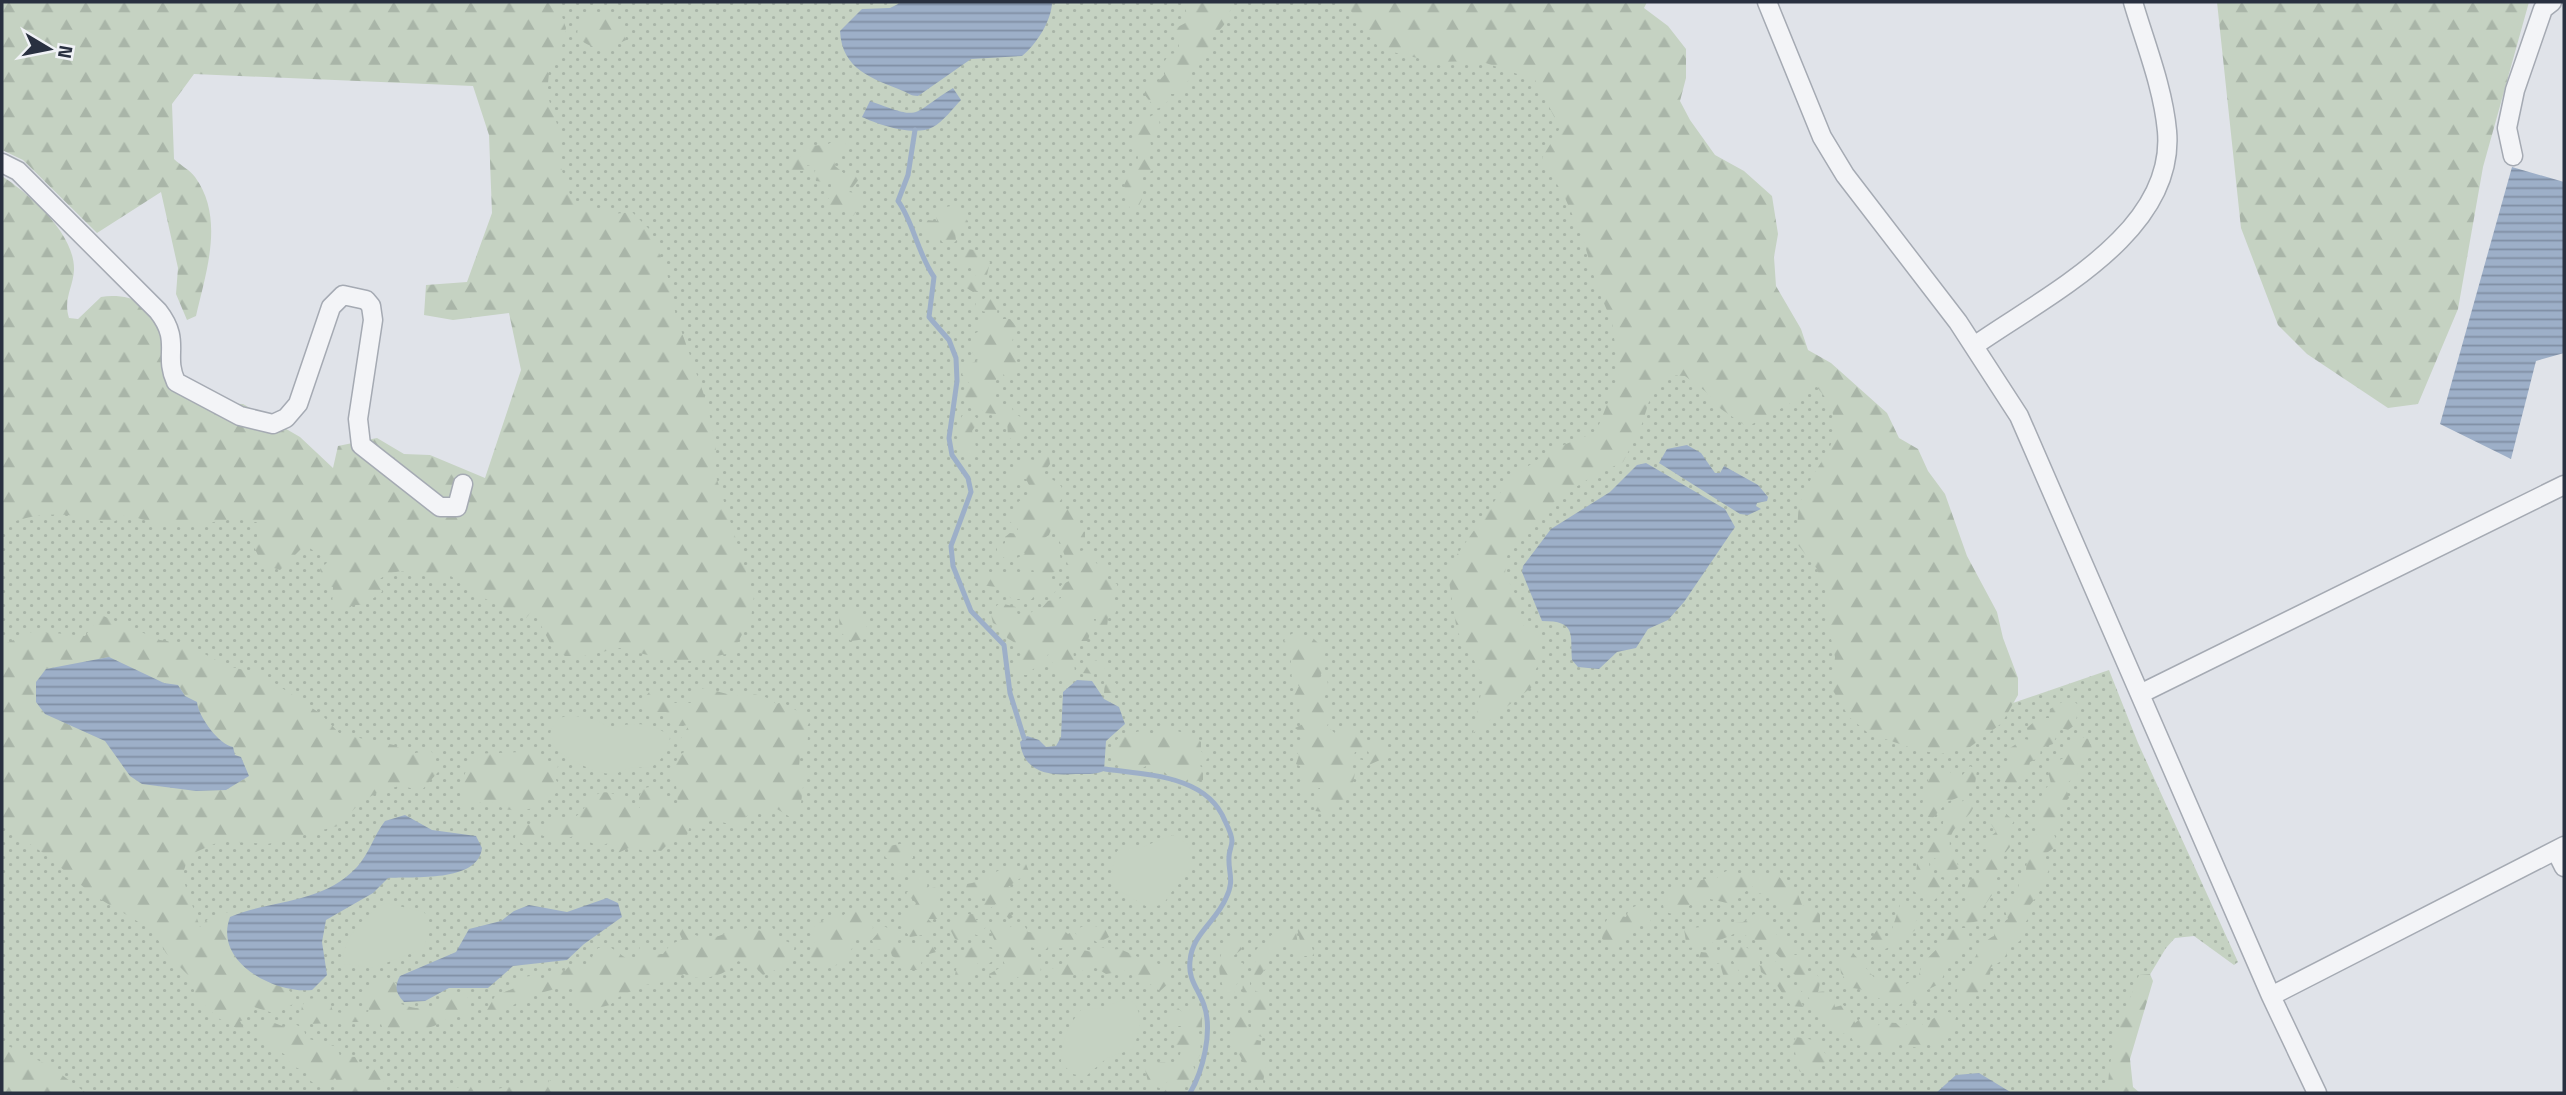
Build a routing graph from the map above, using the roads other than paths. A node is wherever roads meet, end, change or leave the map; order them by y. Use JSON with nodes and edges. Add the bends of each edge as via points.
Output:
{"nodes":[{"id":1,"x":1767,"y":2,"type":"edge"},
{"id":2,"x":2133,"y":2,"type":"edge"},
{"id":3,"x":2552,"y":2,"type":"edge"},
{"id":4,"x":2513,"y":156,"type":"dead end"},
{"id":5,"x":2,"y":163,"type":"edge"},
{"id":6,"x":1974,"y":346,"type":"junction"},
{"id":7,"x":463,"y":484,"type":"dead end"},
{"id":8,"x":2564,"y":485,"type":"edge"},
{"id":9,"x":2140,"y":694,"type":"junction"},
{"id":10,"x":2561,"y":855,"type":"edge"},
{"id":11,"x":2271,"y":996,"type":"junction"},
{"id":12,"x":2318,"y":1093,"type":"edge"}],
"edges":[{"from":1,"to":6,"type":"street","via":[[1828,146],[1845,175]]},
{"from":2,"to":6,"type":"street","via":[[2167,134],[2155,192],[2143,214],[2112,249]]},
{"from":3,"to":4,"type":"street","via":[[2543,9],[2515,90],[2507,128]]},
{"from":5,"to":7,"type":"street","via":[[18,171],[158,311],[173,337],[176,382],[240,416],[273,424],[293,412],[331,307],[343,295],[366,299],[373,320],[358,419],[361,445],[440,507],[457,507]]},
{"from":6,"to":9,"type":"street","via":[[2019,416]]},
{"from":8,"to":9,"type":"street"},
{"from":9,"to":11,"type":"street"},
{"from":10,"to":11,"type":"street"},
{"from":11,"to":12,"type":"street"}]}
